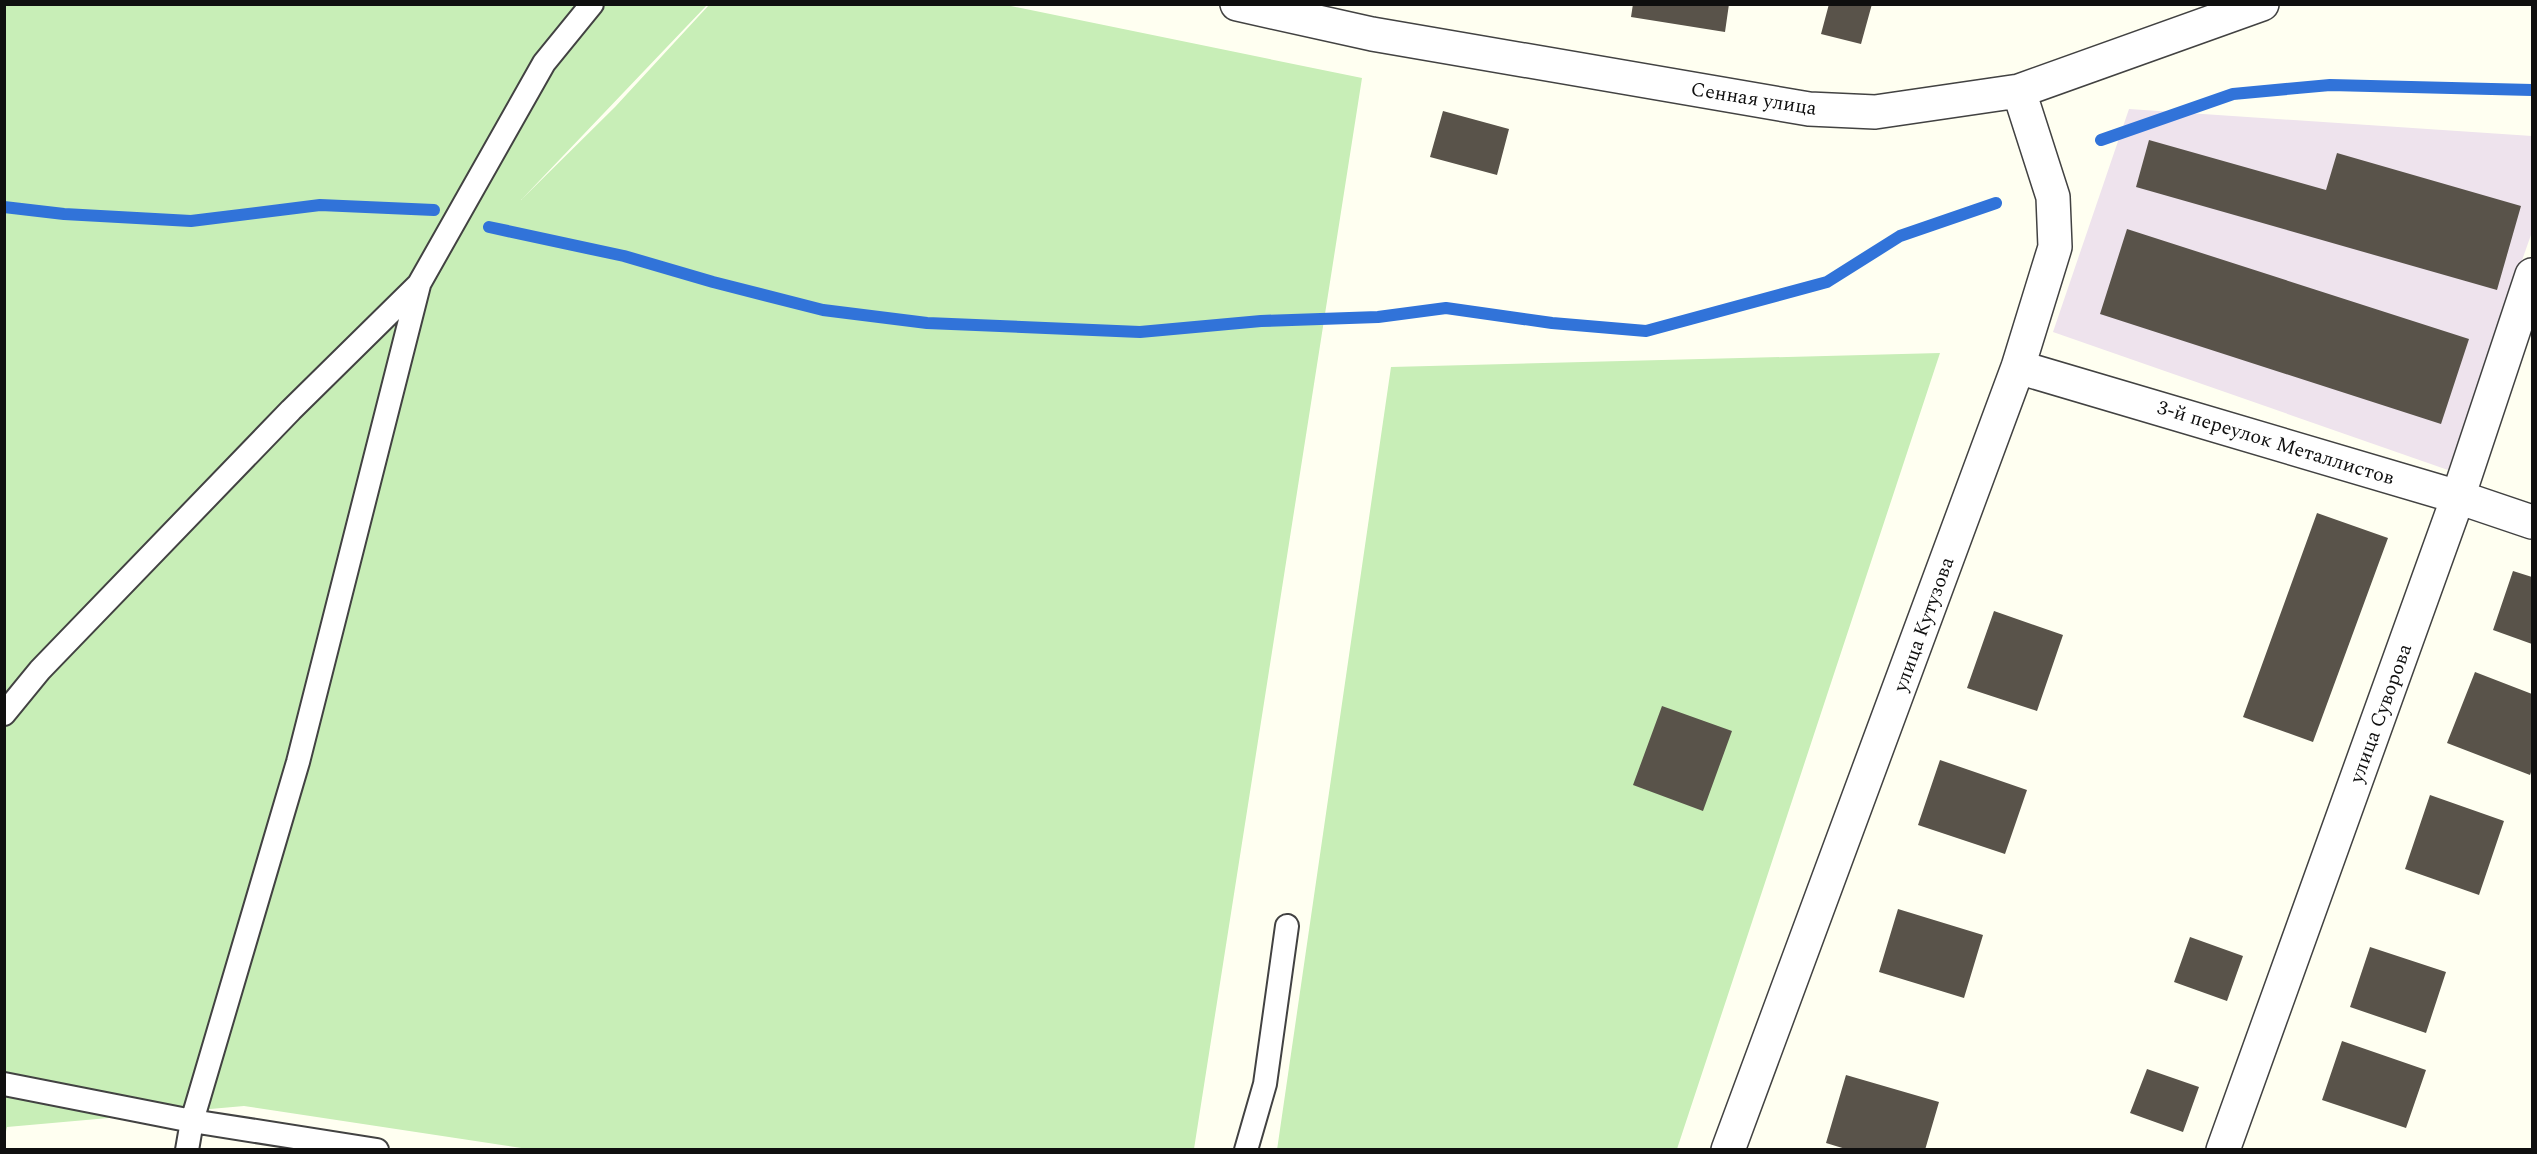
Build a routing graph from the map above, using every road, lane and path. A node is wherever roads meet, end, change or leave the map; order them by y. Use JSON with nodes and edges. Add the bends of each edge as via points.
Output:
{"nodes":[{"id":1,"x":592,"y":4,"type":"edge"},
{"id":2,"x":1237,"y":4,"type":"edge"},
{"id":3,"x":2262,"y":4,"type":"edge"},
{"id":4,"x":2019,"y":91,"type":"junction"},
{"id":5,"x":2532,"y":275,"type":"edge"},
{"id":6,"x":419,"y":284,"type":"junction"},
{"id":7,"x":2018,"y":367,"type":"junction"},
{"id":8,"x":2458,"y":496,"type":"junction"},
{"id":9,"x":2532,"y":522,"type":"edge"},
{"id":10,"x":4,"y":714,"type":"edge"},
{"id":11,"x":1287,"y":926,"type":"dead end"},
{"id":12,"x":4,"y":1084,"type":"edge"},
{"id":13,"x":192,"y":1121,"type":"junction"},
{"id":14,"x":188,"y":1149,"type":"edge"},
{"id":15,"x":377,"y":1149,"type":"edge"},
{"id":16,"x":1246,"y":1149,"type":"edge"},
{"id":17,"x":1728,"y":1149,"type":"edge"},
{"id":18,"x":2223,"y":1149,"type":"edge"}],
"edges":[{"from":1,"to":6,"type":"lane","via":[[544,63]]},
{"from":2,"to":4,"type":"street","name":"Сенная улица","via":[[1372,34],[1809,109],[1875,112]]},
{"from":3,"to":4,"type":"street","name":"Сенная улица"},
{"from":4,"to":7,"type":"street","name":"улица Кутузова","via":[[2053,196],[2055,247]]},
{"from":5,"to":8,"type":"street","name":"улица Суворова"},
{"from":6,"to":10,"type":"lane","via":[[291,410],[40,670]]},
{"from":6,"to":13,"type":"lane","via":[[298,762]]},
{"from":7,"to":8,"type":"street","name":"3-й переулок Металлистов"},
{"from":7,"to":17,"type":"street","name":"улица Кутузова"},
{"from":8,"to":9,"type":"street","name":"3-й переулок Металлистов"},
{"from":8,"to":18,"type":"street","name":"улица Суворова"},
{"from":11,"to":16,"type":"lane","via":[[1265,1084]]},
{"from":12,"to":13,"type":"lane"},
{"from":13,"to":14,"type":"lane"},
{"from":13,"to":15,"type":"lane"}]}
